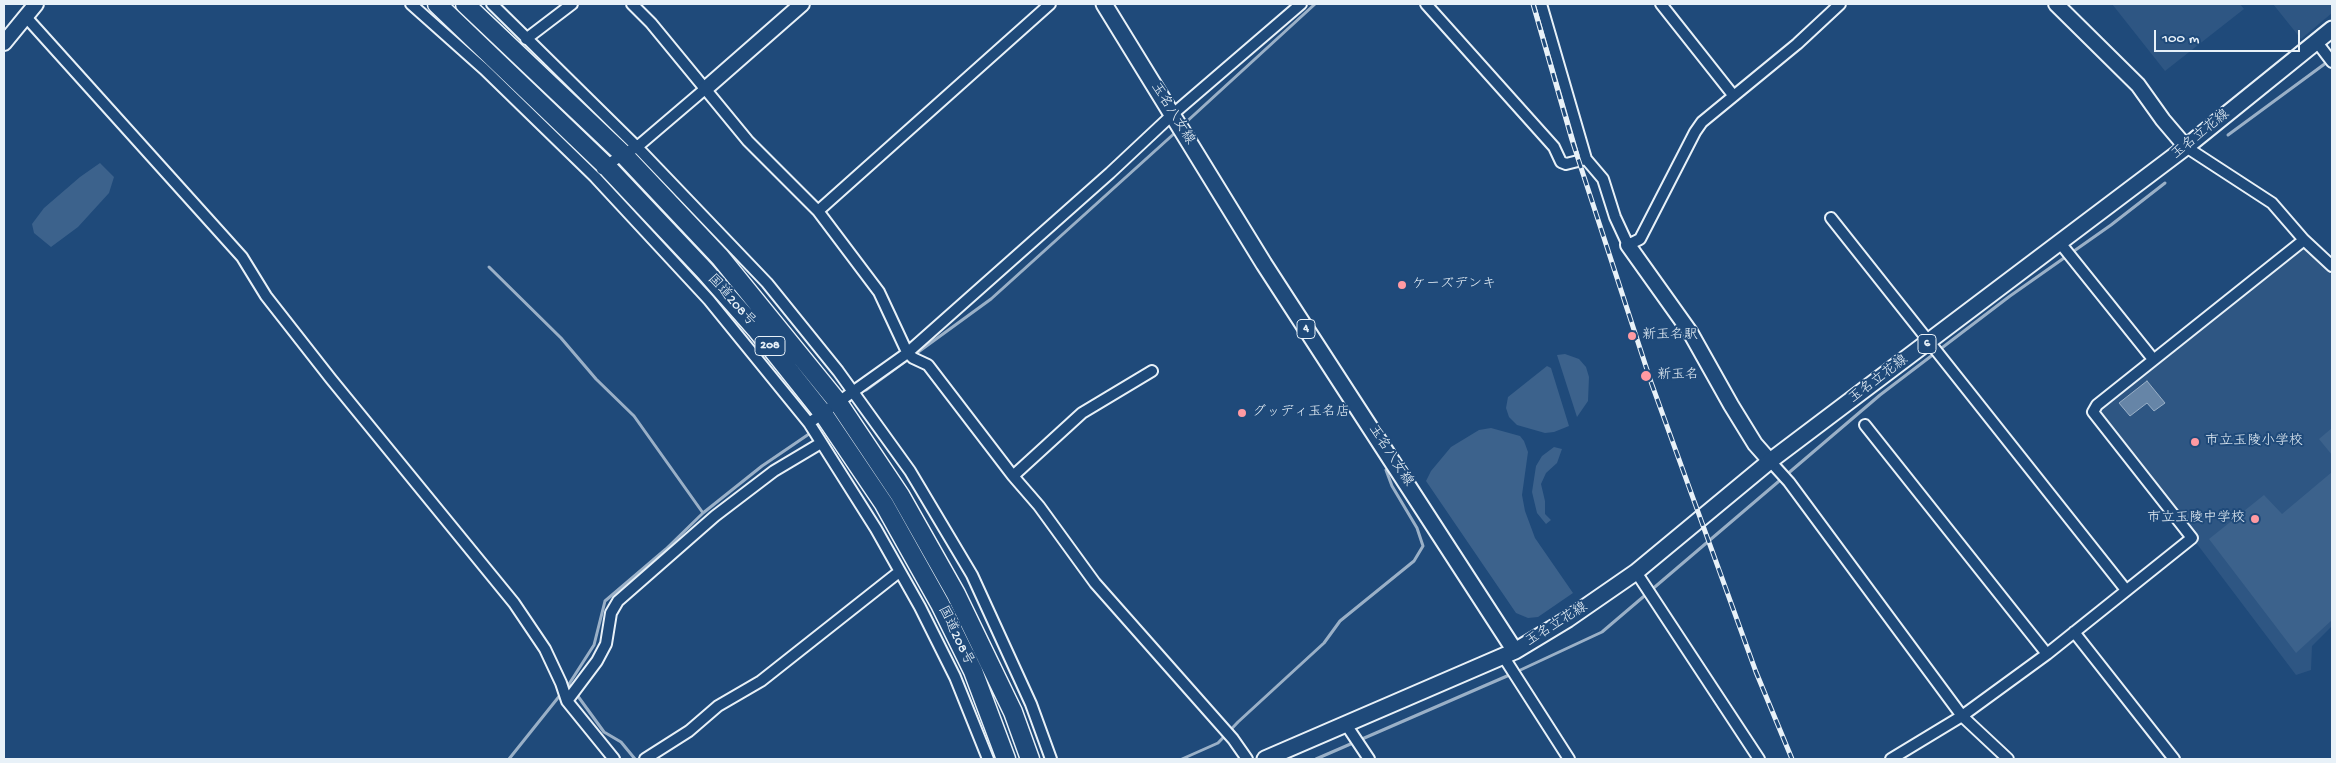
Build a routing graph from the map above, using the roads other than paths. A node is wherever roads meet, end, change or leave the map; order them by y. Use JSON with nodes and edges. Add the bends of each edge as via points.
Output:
{"nodes":[{"id":1,"x":36,"y":4,"type":"edge"},
{"id":2,"x":411,"y":4,"type":"edge"},
{"id":3,"x":437,"y":4,"type":"edge"},
{"id":4,"x":465,"y":4,"type":"edge"},
{"id":5,"x":492,"y":4,"type":"edge"},
{"id":6,"x":572,"y":4,"type":"edge"},
{"id":7,"x":632,"y":4,"type":"edge"},
{"id":8,"x":802,"y":4,"type":"edge"},
{"id":9,"x":1050,"y":4,"type":"edge"},
{"id":10,"x":1104,"y":4,"type":"edge"},
{"id":11,"x":1301,"y":4,"type":"edge"},
{"id":12,"x":1426,"y":4,"type":"edge"},
{"id":13,"x":1541,"y":4,"type":"edge"},
{"id":14,"x":1662,"y":4,"type":"edge"},
{"id":15,"x":1840,"y":4,"type":"edge"},
{"id":16,"x":2056,"y":4,"type":"edge"},
{"id":17,"x":26,"y":17,"type":"junction"},
{"id":18,"x":2332,"y":29,"type":"edge"},
{"id":19,"x":526,"y":39,"type":"junction"},
{"id":20,"x":2316,"y":41,"type":"junction"},
{"id":21,"x":4,"y":43,"type":"edge"},
{"id":22,"x":2332,"y":62,"type":"edge"},
{"id":23,"x":705,"y":89,"type":"junction"},
{"id":24,"x":1733,"y":95,"type":"junction"},
{"id":25,"x":1173,"y":114,"type":"junction"},
{"id":26,"x":2186,"y":147,"type":"junction"},
{"id":27,"x":630,"y":150,"type":"junction"},
{"id":28,"x":1586,"y":159,"type":"junction"},
{"id":29,"x":600,"y":172,"type":"junction"},
{"id":30,"x":818,"y":211,"type":"junction"},
{"id":31,"x":1831,"y":218,"type":"dead end"},
{"id":32,"x":2304,"y":240,"type":"junction"},
{"id":33,"x":1628,"y":245,"type":"junction"},
{"id":34,"x":2063,"y":247,"type":"junction"},
{"id":35,"x":2332,"y":266,"type":"edge"},
{"id":36,"x":1931,"y":341,"type":"junction"},
{"id":37,"x":907,"y":352,"type":"junction"},
{"id":38,"x":2153,"y":359,"type":"junction"},
{"id":39,"x":1152,"y":371,"type":"dead end"},
{"id":40,"x":852,"y":392,"type":"junction"},
{"id":41,"x":836,"y":401,"type":"junction"},
{"id":42,"x":815,"y":418,"type":"junction"},
{"id":43,"x":1866,"y":425,"type":"dead end"},
{"id":44,"x":821,"y":443,"type":"junction"},
{"id":45,"x":1775,"y":467,"type":"junction"},
{"id":46,"x":1013,"y":476,"type":"junction"},
{"id":47,"x":899,"y":572,"type":"junction"},
{"id":48,"x":1636,"y":572,"type":"junction"},
{"id":49,"x":2126,"y":590,"type":"junction"},
{"id":50,"x":2074,"y":632,"type":"junction"},
{"id":51,"x":2047,"y":654,"type":"junction"},
{"id":52,"x":1509,"y":658,"type":"junction"},
{"id":53,"x":566,"y":698,"type":"junction"},
{"id":54,"x":1962,"y":716,"type":"junction"},
{"id":55,"x":1345,"y":723,"type":"junction"},
{"id":56,"x":614,"y":759,"type":"edge"},
{"id":57,"x":645,"y":759,"type":"edge"},
{"id":58,"x":988,"y":759,"type":"edge"},
{"id":59,"x":1006,"y":759,"type":"edge"},
{"id":60,"x":1030,"y":759,"type":"edge"},
{"id":61,"x":1051,"y":759,"type":"edge"},
{"id":62,"x":1246,"y":759,"type":"edge"},
{"id":63,"x":1265,"y":759,"type":"edge"},
{"id":64,"x":1368,"y":759,"type":"edge"},
{"id":65,"x":1569,"y":759,"type":"edge"},
{"id":66,"x":1759,"y":759,"type":"edge"},
{"id":67,"x":1891,"y":759,"type":"edge"},
{"id":68,"x":2008,"y":759,"type":"edge"},
{"id":69,"x":2174,"y":759,"type":"edge"}],
"edges":[{"from":1,"to":17,"type":"street"},
{"from":2,"to":29,"type":"street"},
{"from":3,"to":29,"type":"highway","name":"国道208号","number":"208"},
{"from":4,"to":27,"type":"highway","name":"国道208号","number":"208"},
{"from":5,"to":19,"type":"street"},
{"from":6,"to":19,"type":"street"},
{"from":7,"to":23,"type":"street"},
{"from":8,"to":23,"type":"street"},
{"from":9,"to":30,"type":"street"},
{"from":10,"to":25,"type":"main road","name":"玉名八女線","number":"4"},
{"from":11,"to":25,"type":"street"},
{"from":12,"to":28,"type":"street","via":[[1554,147],[1561,162],[1566,164]]},
{"from":13,"to":28,"type":"street"},
{"from":14,"to":24,"type":"street"},
{"from":15,"to":24,"type":"street","via":[[1797,44]]},
{"from":16,"to":26,"type":"street","via":[[2138,84]]},
{"from":17,"to":21,"type":"street"},
{"from":17,"to":53,"type":"street","via":[[242,257],[266,296],[325,372],[514,603],[545,649]]},
{"from":18,"to":20,"type":"main road","name":"玉名立花線","number":"6"},
{"from":19,"to":27,"type":"street"},
{"from":20,"to":22,"type":"street"},
{"from":20,"to":26,"type":"main road","name":"玉名立花線","number":"6"},
{"from":23,"to":27,"type":"street"},
{"from":23,"to":30,"type":"street","via":[[748,141]]},
{"from":24,"to":33,"type":"street","via":[[1702,122],[1640,239]]},
{"from":25,"to":37,"type":"street"},
{"from":25,"to":52,"type":"main road","name":"玉名八女線","number":"4"},
{"from":26,"to":32,"type":"street","via":[[2272,203]]},
{"from":26,"to":34,"type":"main road","name":"玉名立花線","number":"6"},
{"from":27,"to":29,"type":"street"},
{"from":27,"to":40,"type":"street","via":[[767,282]]},
{"from":27,"to":41,"type":"highway","name":"国道208号","number":"208"},
{"from":28,"to":33,"type":"street","via":[[1603,179]]},
{"from":29,"to":42,"type":"highway","name":"国道208号","number":"208","via":[[756,329]]},
{"from":30,"to":37,"type":"street","via":[[879,292]]},
{"from":31,"to":36,"type":"street"},
{"from":32,"to":35,"type":"street"},
{"from":32,"to":38,"type":"street"},
{"from":33,"to":45,"type":"street","via":[[1690,332],[1731,405]]},
{"from":34,"to":36,"type":"main road","name":"玉名立花線","number":"6"},
{"from":34,"to":38,"type":"street"},
{"from":36,"to":45,"type":"main road","name":"玉名立花線","number":"6"},
{"from":36,"to":49,"type":"street"},
{"from":37,"to":40,"type":"street"},
{"from":37,"to":46,"type":"street","via":[[928,365]]},
{"from":38,"to":49,"type":"street","via":[[2097,405],[2094,412],[2192,538]]},
{"from":39,"to":46,"type":"street","via":[[1082,413]]},
{"from":40,"to":41,"type":"street"},
{"from":40,"to":61,"type":"street","via":[[910,471],[972,576],[1031,704]]},
{"from":41,"to":42,"type":"street"},
{"from":41,"to":60,"type":"highway","name":"国道208号","number":"208","via":[[900,494],[956,594],[1012,712]]},
{"from":42,"to":44,"type":"street"},
{"from":42,"to":59,"type":"highway","name":"国道208号","number":"208","via":[[884,504],[940,604],[972,671]]},
{"from":43,"to":51,"type":"street"},
{"from":44,"to":47,"type":"street","via":[[876,529]]},
{"from":44,"to":53,"type":"street","via":[[774,471],[715,516],[618,601],[611,613],[606,644],[597,661]]},
{"from":45,"to":48,"type":"main road","name":"玉名立花線","number":"6"},
{"from":45,"to":54,"type":"street"},
{"from":46,"to":62,"type":"street","via":[[1095,583],[1233,739]]},
{"from":47,"to":57,"type":"street","via":[[761,681],[718,706],[689,732]]},
{"from":47,"to":58,"type":"street","via":[[955,677]]},
{"from":48,"to":52,"type":"main road","name":"玉名立花線","number":"6"},
{"from":48,"to":66,"type":"street"},
{"from":49,"to":50,"type":"street"},
{"from":50,"to":51,"type":"street"},
{"from":50,"to":69,"type":"street"},
{"from":51,"to":54,"type":"street"},
{"from":52,"to":55,"type":"main road"},
{"from":52,"to":65,"type":"street","via":[[1517,679]]},
{"from":53,"to":56,"type":"street"},
{"from":54,"to":67,"type":"street"},
{"from":54,"to":68,"type":"street"},
{"from":55,"to":63,"type":"main road"},
{"from":55,"to":64,"type":"street"}]}
